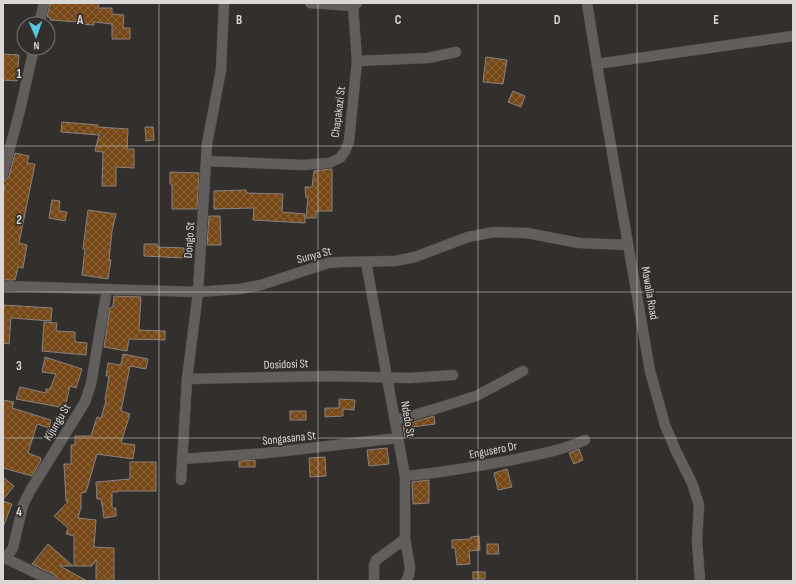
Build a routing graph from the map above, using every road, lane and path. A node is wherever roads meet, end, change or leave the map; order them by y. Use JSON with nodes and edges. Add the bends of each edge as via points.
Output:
{"nodes":[{"id":1,"x":44,"y":3,"type":"edge"},
{"id":2,"x":224,"y":3,"type":"edge"},
{"id":3,"x":310,"y":3,"type":"edge"},
{"id":4,"x":587,"y":3,"type":"edge"},
{"id":5,"x":355,"y":4,"type":"edge"},
{"id":6,"x":41,"y":16,"type":"edge"},
{"id":7,"x":793,"y":36,"type":"edge"},
{"id":8,"x":456,"y":52,"type":"dead end"},
{"id":9,"x":32,"y":56,"type":"edge"},
{"id":10,"x":357,"y":61,"type":"junction"},
{"id":11,"x":597,"y":64,"type":"junction"},
{"id":12,"x":207,"y":161,"type":"junction"},
{"id":13,"x":3,"y":174,"type":"edge"},
{"id":14,"x":628,"y":245,"type":"junction"},
{"id":15,"x":366,"y":262,"type":"junction"},
{"id":16,"x":3,"y":286,"type":"edge"},
{"id":17,"x":108,"y":289,"type":"junction"},
{"id":18,"x":198,"y":292,"type":"junction"},
{"id":19,"x":523,"y":371,"type":"dead end"},
{"id":20,"x":453,"y":375,"type":"dead end"},
{"id":21,"x":386,"y":378,"type":"junction"},
{"id":22,"x":187,"y":379,"type":"junction"},
{"id":23,"x":395,"y":420,"type":"junction"},
{"id":24,"x":398,"y":438,"type":"junction"},
{"id":25,"x":585,"y":440,"type":"dead end"},
{"id":26,"x":182,"y":459,"type":"junction"},
{"id":27,"x":405,"y":476,"type":"junction"},
{"id":28,"x":181,"y":480,"type":"dead end"},
{"id":29,"x":406,"y":539,"type":"junction"},
{"id":30,"x":3,"y":557,"type":"edge"},
{"id":31,"x":52,"y":581,"type":"edge"},
{"id":32,"x":374,"y":581,"type":"edge"},
{"id":33,"x":406,"y":581,"type":"edge"},
{"id":34,"x":700,"y":581,"type":"edge"}],
"edges":[{"from":1,"to":6,"type":"street"},
{"from":2,"to":12,"type":"street","name":"Dongo St","via":[[221,70],[208,138]]},
{"from":3,"to":5,"type":"street"},
{"from":4,"to":11,"type":"street","name":"Mawalla Road"},
{"from":5,"to":10,"type":"street","name":"Chapakazi St"},
{"from":7,"to":11,"type":"street"},
{"from":8,"to":10,"type":"street","via":[[428,58]]},
{"from":9,"to":13,"type":"street"},
{"from":10,"to":12,"type":"street","name":"Chapakazi St","via":[[349,141],[340,158],[329,163],[302,165]]},
{"from":11,"to":14,"type":"street","name":"Mawalla Road"},
{"from":12,"to":18,"type":"street","name":"Dongo St"},
{"from":14,"to":15,"type":"street","name":"Sunya St","via":[[580,243],[527,233],[494,232],[468,237],[415,257]]},
{"from":14,"to":34,"type":"street","name":"Mawalla Road","via":[[650,371],[665,425],[692,483],[699,505],[697,540]]},
{"from":15,"to":18,"type":"street","name":"Sunya St","via":[[328,263],[261,285]]},
{"from":15,"to":21,"type":"street","name":"Ndedo St"},
{"from":16,"to":17,"type":"street","name":"Sunya St"},
{"from":17,"to":18,"type":"street","name":"Sunya St"},
{"from":17,"to":30,"type":"street","name":"Kijungu St","via":[[91,384],[85,402],[30,491],[13,548]]},
{"from":18,"to":22,"type":"street","name":"Dongo St"},
{"from":19,"to":23,"type":"street","via":[[476,396]]},
{"from":20,"to":21,"type":"street","name":"Dosidosi St"},
{"from":21,"to":22,"type":"street","name":"Dosidosi St","via":[[329,376]]},
{"from":21,"to":23,"type":"street","name":"Ndedo St"},
{"from":22,"to":26,"type":"street","name":"Dongo St"},
{"from":23,"to":24,"type":"street","name":"Ndedo St"},
{"from":24,"to":26,"type":"street","name":"Songasana St"},
{"from":24,"to":27,"type":"street","name":"Ndedo St"},
{"from":25,"to":27,"type":"street","name":"Engusero Dr","via":[[560,450],[491,464]]},
{"from":26,"to":28,"type":"street","name":"Dongo St"},
{"from":27,"to":29,"type":"street","name":"Ndedo St"},
{"from":29,"to":32,"type":"street","via":[[376,560]]},
{"from":29,"to":33,"type":"street","name":"Ndedo St","via":[[410,566]]},
{"from":30,"to":31,"type":"street"}]}
